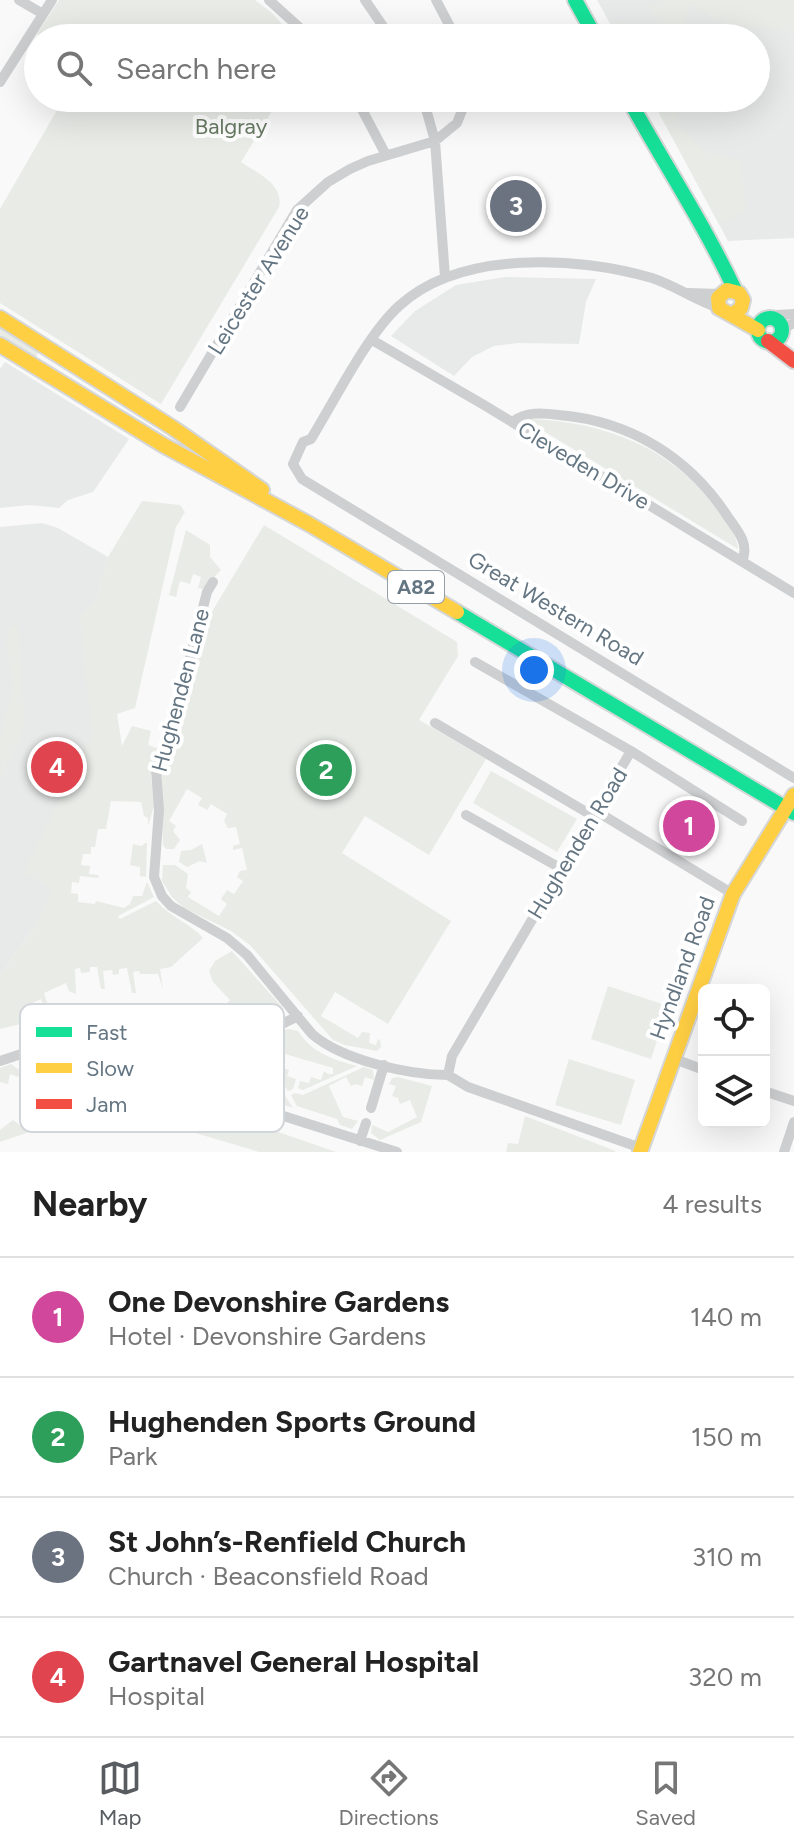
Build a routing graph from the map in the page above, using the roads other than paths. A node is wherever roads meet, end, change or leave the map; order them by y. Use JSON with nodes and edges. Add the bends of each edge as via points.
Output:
{"nodes":[{"id":1,"x":19,"y":0,"type":"edge"},
{"id":2,"x":52,"y":0,"type":"edge"},
{"id":3,"x":269,"y":0,"type":"edge"},
{"id":4,"x":365,"y":0,"type":"edge"},
{"id":5,"x":436,"y":0,"type":"edge"},
{"id":6,"x":575,"y":0,"type":"edge"},
{"id":7,"x":43,"y":14,"type":"junction"},
{"id":8,"x":37,"y":24,"type":"edge"},
{"id":9,"x":296,"y":24,"type":"edge"},
{"id":10,"x":381,"y":24,"type":"edge"},
{"id":11,"x":449,"y":24,"type":"edge"},
{"id":12,"x":588,"y":24,"type":"edge"},
{"id":13,"x":24,"y":44,"type":"edge"},
{"id":14,"x":0,"y":82,"type":"edge"},
{"id":15,"x":363,"y":112,"type":"edge"},
{"id":16,"x":427,"y":112,"type":"edge"},
{"id":17,"x":461,"y":112,"type":"edge"},
{"id":18,"x":636,"y":112,"type":"edge"},
{"id":19,"x":435,"y":141,"type":"junction"},
{"id":20,"x":386,"y":155,"type":"junction"},
{"id":21,"x":445,"y":277,"type":"junction"},
{"id":22,"x":729,"y":301,"type":"junction"},
{"id":23,"x":794,"y":314,"type":"edge"},
{"id":24,"x":0,"y":318,"type":"edge"},
{"id":25,"x":774,"y":328,"type":"edge"},
{"id":26,"x":372,"y":340,"type":"junction"},
{"id":27,"x":0,"y":345,"type":"edge"},
{"id":28,"x":793,"y":360,"type":"edge"},
{"id":29,"x":180,"y":407,"type":"dead end"},
{"id":30,"x":512,"y":422,"type":"junction"},
{"id":31,"x":309,"y":524,"type":"junction"},
{"id":32,"x":742,"y":561,"type":"junction"},
{"id":33,"x":213,"y":582,"type":"dead end"},
{"id":34,"x":794,"y":593,"type":"edge"},
{"id":35,"x":475,"y":662,"type":"dead end"},
{"id":36,"x":435,"y":723,"type":"dead end"},
{"id":37,"x":631,"y":751,"type":"junction"},
{"id":38,"x":794,"y":778,"type":"edge"},
{"id":39,"x":791,"y":805,"type":"edge"},
{"id":40,"x":594,"y":814,"type":"junction"},
{"id":41,"x":466,"y":815,"type":"dead end"},
{"id":42,"x":742,"y":821,"type":"dead end"},
{"id":43,"x":562,"y":869,"type":"junction"},
{"id":44,"x":733,"y":894,"type":"junction"},
{"id":45,"x":298,"y":1016,"type":"junction"},
{"id":46,"x":284,"y":1023,"type":"edge"},
{"id":47,"x":20,"y":1054,"type":"edge"},
{"id":48,"x":672,"y":1058,"type":"junction"},
{"id":49,"x":0,"y":1061,"type":"edge"},
{"id":50,"x":384,"y":1065,"type":"junction"},
{"id":51,"x":698,"y":1068,"type":"edge"},
{"id":52,"x":448,"y":1075,"type":"junction"},
{"id":53,"x":770,"y":1093,"type":"edge"},
{"id":54,"x":794,"y":1101,"type":"edge"},
{"id":55,"x":371,"y":1108,"type":"dead end"},
{"id":56,"x":284,"y":1116,"type":"edge"},
{"id":57,"x":794,"y":1122,"type":"edge"},
{"id":58,"x":366,"y":1123,"type":"dead end"},
{"id":59,"x":360,"y":1141,"type":"junction"},
{"id":60,"x":640,"y":1150,"type":"edge"},
{"id":61,"x":397,"y":1152,"type":"edge"},
{"id":62,"x":784,"y":1152,"type":"edge"}],
"edges":[{"from":1,"to":7,"type":"street"},
{"from":2,"to":7,"type":"street"},
{"from":3,"to":9,"type":"street"},
{"from":4,"to":10,"type":"street"},
{"from":5,"to":11,"type":"street"},
{"from":6,"to":12,"type":"main road"},
{"from":7,"to":8,"type":"street"},
{"from":13,"to":14,"type":"street"},
{"from":15,"to":20,"type":"street"},
{"from":16,"to":19,"type":"street"},
{"from":17,"to":19,"type":"street","via":[[457,123]]},
{"from":18,"to":22,"type":"main road","via":[[711,239],[725,269]]},
{"from":19,"to":20,"type":"street","name":"Leicester Avenue"},
{"from":19,"to":21,"type":"street"},
{"from":20,"to":29,"type":"street","name":"Leicester Avenue","via":[[328,182],[297,210]]},
{"from":21,"to":22,"type":"street","via":[[507,264],[602,266],[653,279],[699,302]]},
{"from":21,"to":26,"type":"street","via":[[399,306]]},
{"from":22,"to":25,"type":"main road"},
{"from":23,"to":25,"type":"street","via":[[777,315]]},
{"from":24,"to":31,"type":"main road","number":"A82","via":[[225,463]]},
{"from":25,"to":28,"type":"main road"},
{"from":26,"to":30,"type":"street","name":"Cleveden Drive"},
{"from":26,"to":38,"type":"street","name":"Great Western Road","via":[[311,439],[303,442],[294,460],[296,473]]},
{"from":27,"to":31,"type":"main road","number":"A82","via":[[163,445]]},
{"from":30,"to":32,"type":"street","name":"Cleveden Drive"},
{"from":30,"to":32,"type":"street","via":[[533,414],[587,418],[650,442],[683,465],[716,499],[742,538]]},
{"from":31,"to":39,"type":"main road","number":"A82"},
{"from":32,"to":34,"type":"street","name":"Cleveden Drive"},
{"from":33,"to":45,"type":"street","name":"Hughenden Lane","via":[[156,770],[154,877],[171,906],[236,945]]},
{"from":35,"to":37,"type":"street"},
{"from":36,"to":40,"type":"street"},
{"from":37,"to":40,"type":"street","name":"Hughenden Road"},
{"from":37,"to":42,"type":"street"},
{"from":39,"to":44,"type":"main road","name":"Hyndland Road"},
{"from":40,"to":43,"type":"street","name":"Hughenden Road"},
{"from":40,"to":44,"type":"street"},
{"from":41,"to":43,"type":"street"},
{"from":43,"to":52,"type":"street","name":"Hughenden Road","via":[[452,1056]]},
{"from":44,"to":48,"type":"main road","name":"Hyndland Road"},
{"from":45,"to":46,"type":"street"},
{"from":45,"to":50,"type":"street","name":"Hughenden Lane","via":[[324,1044]]},
{"from":47,"to":49,"type":"street"},
{"from":48,"to":51,"type":"street"},
{"from":48,"to":60,"type":"main road","name":"Hyndland Road"},
{"from":50,"to":52,"type":"street","name":"Hughenden Lane"},
{"from":50,"to":55,"type":"street"},
{"from":52,"to":60,"type":"street"},
{"from":53,"to":54,"type":"street"},
{"from":56,"to":59,"type":"street"},
{"from":57,"to":62,"type":"street"},
{"from":58,"to":59,"type":"street"},
{"from":59,"to":61,"type":"street"}]}
